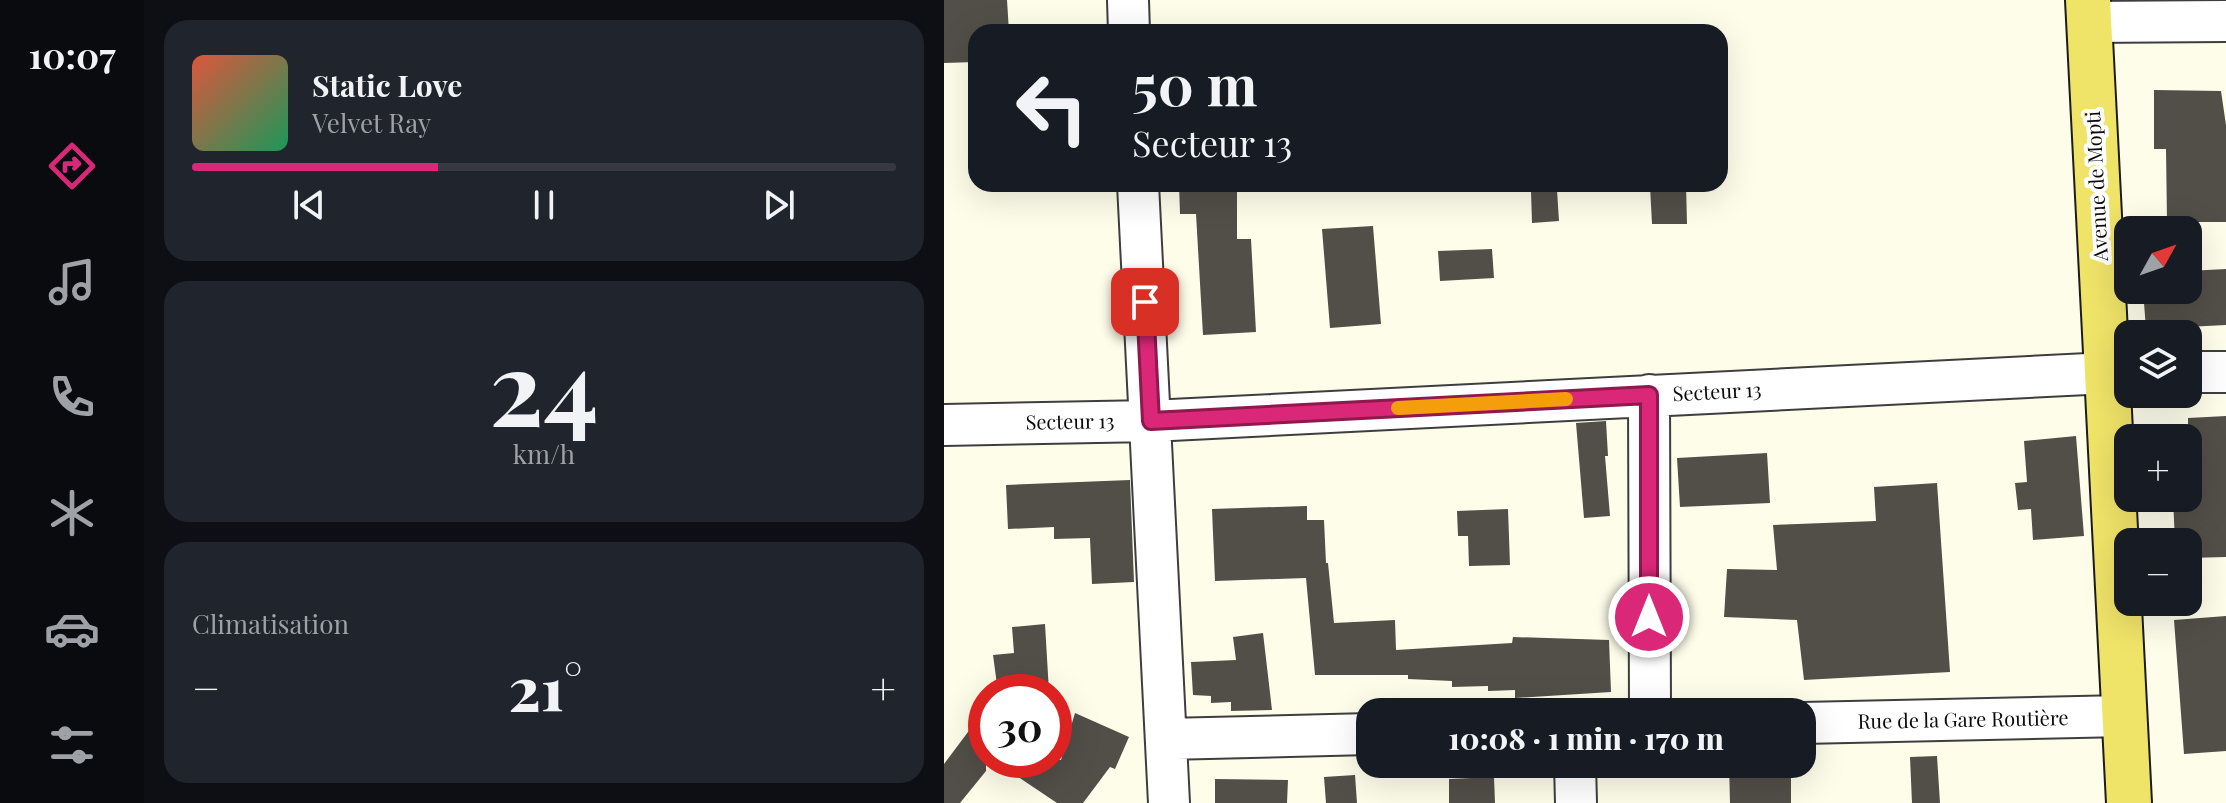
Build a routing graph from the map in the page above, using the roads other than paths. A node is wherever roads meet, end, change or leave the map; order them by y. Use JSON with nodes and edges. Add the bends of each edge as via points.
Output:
{"nodes":[{"id":1,"x":1128,"y":0,"type":"edge"},
{"id":2,"x":2088,"y":11,"type":"edge"},
{"id":3,"x":2226,"y":21,"type":"edge"},
{"id":4,"x":1129,"y":24,"type":"edge"},
{"id":5,"x":1138,"y":192,"type":"edge"},
{"id":6,"x":2114,"y":335,"type":"edge"},
{"id":7,"x":2114,"y":372,"type":"edge"},
{"id":8,"x":2202,"y":372,"type":"edge"},
{"id":9,"x":2226,"y":372,"type":"edge"},
{"id":10,"x":1649,"y":395,"type":"junction"},
{"id":11,"x":2118,"y":408,"type":"edge"},
{"id":12,"x":1151,"y":421,"type":"junction"},
{"id":13,"x":944,"y":425,"type":"edge"},
{"id":14,"x":1650,"y":698,"type":"edge"},
{"id":15,"x":2124,"y":716,"type":"junction"},
{"id":16,"x":1816,"y":723,"type":"edge"},
{"id":17,"x":1356,"y":734,"type":"edge"},
{"id":18,"x":1166,"y":739,"type":"junction"},
{"id":19,"x":1575,"y":778,"type":"edge"},
{"id":20,"x":1169,"y":803,"type":"edge"},
{"id":21,"x":1576,"y":803,"type":"edge"},
{"id":22,"x":2129,"y":803,"type":"edge"}],
"edges":[{"from":1,"to":4,"type":"street"},
{"from":2,"to":3,"type":"street"},
{"from":2,"to":6,"type":"main road","name":"Avenue de Mopti"},
{"from":5,"to":12,"type":"street"},
{"from":7,"to":10,"type":"street","name":"Secteur 13"},
{"from":8,"to":9,"type":"street"},
{"from":10,"to":12,"type":"street","name":"Secteur 13"},
{"from":10,"to":14,"type":"street"},
{"from":11,"to":15,"type":"main road","name":"Avenue de Mopti"},
{"from":12,"to":13,"type":"street","name":"Secteur 13"},
{"from":12,"to":18,"type":"street"},
{"from":15,"to":16,"type":"street","name":"Rue de la Gare Routière"},
{"from":15,"to":22,"type":"main road","name":"Avenue de Mopti"},
{"from":17,"to":18,"type":"street"},
{"from":18,"to":20,"type":"street"},
{"from":19,"to":21,"type":"street"}]}
